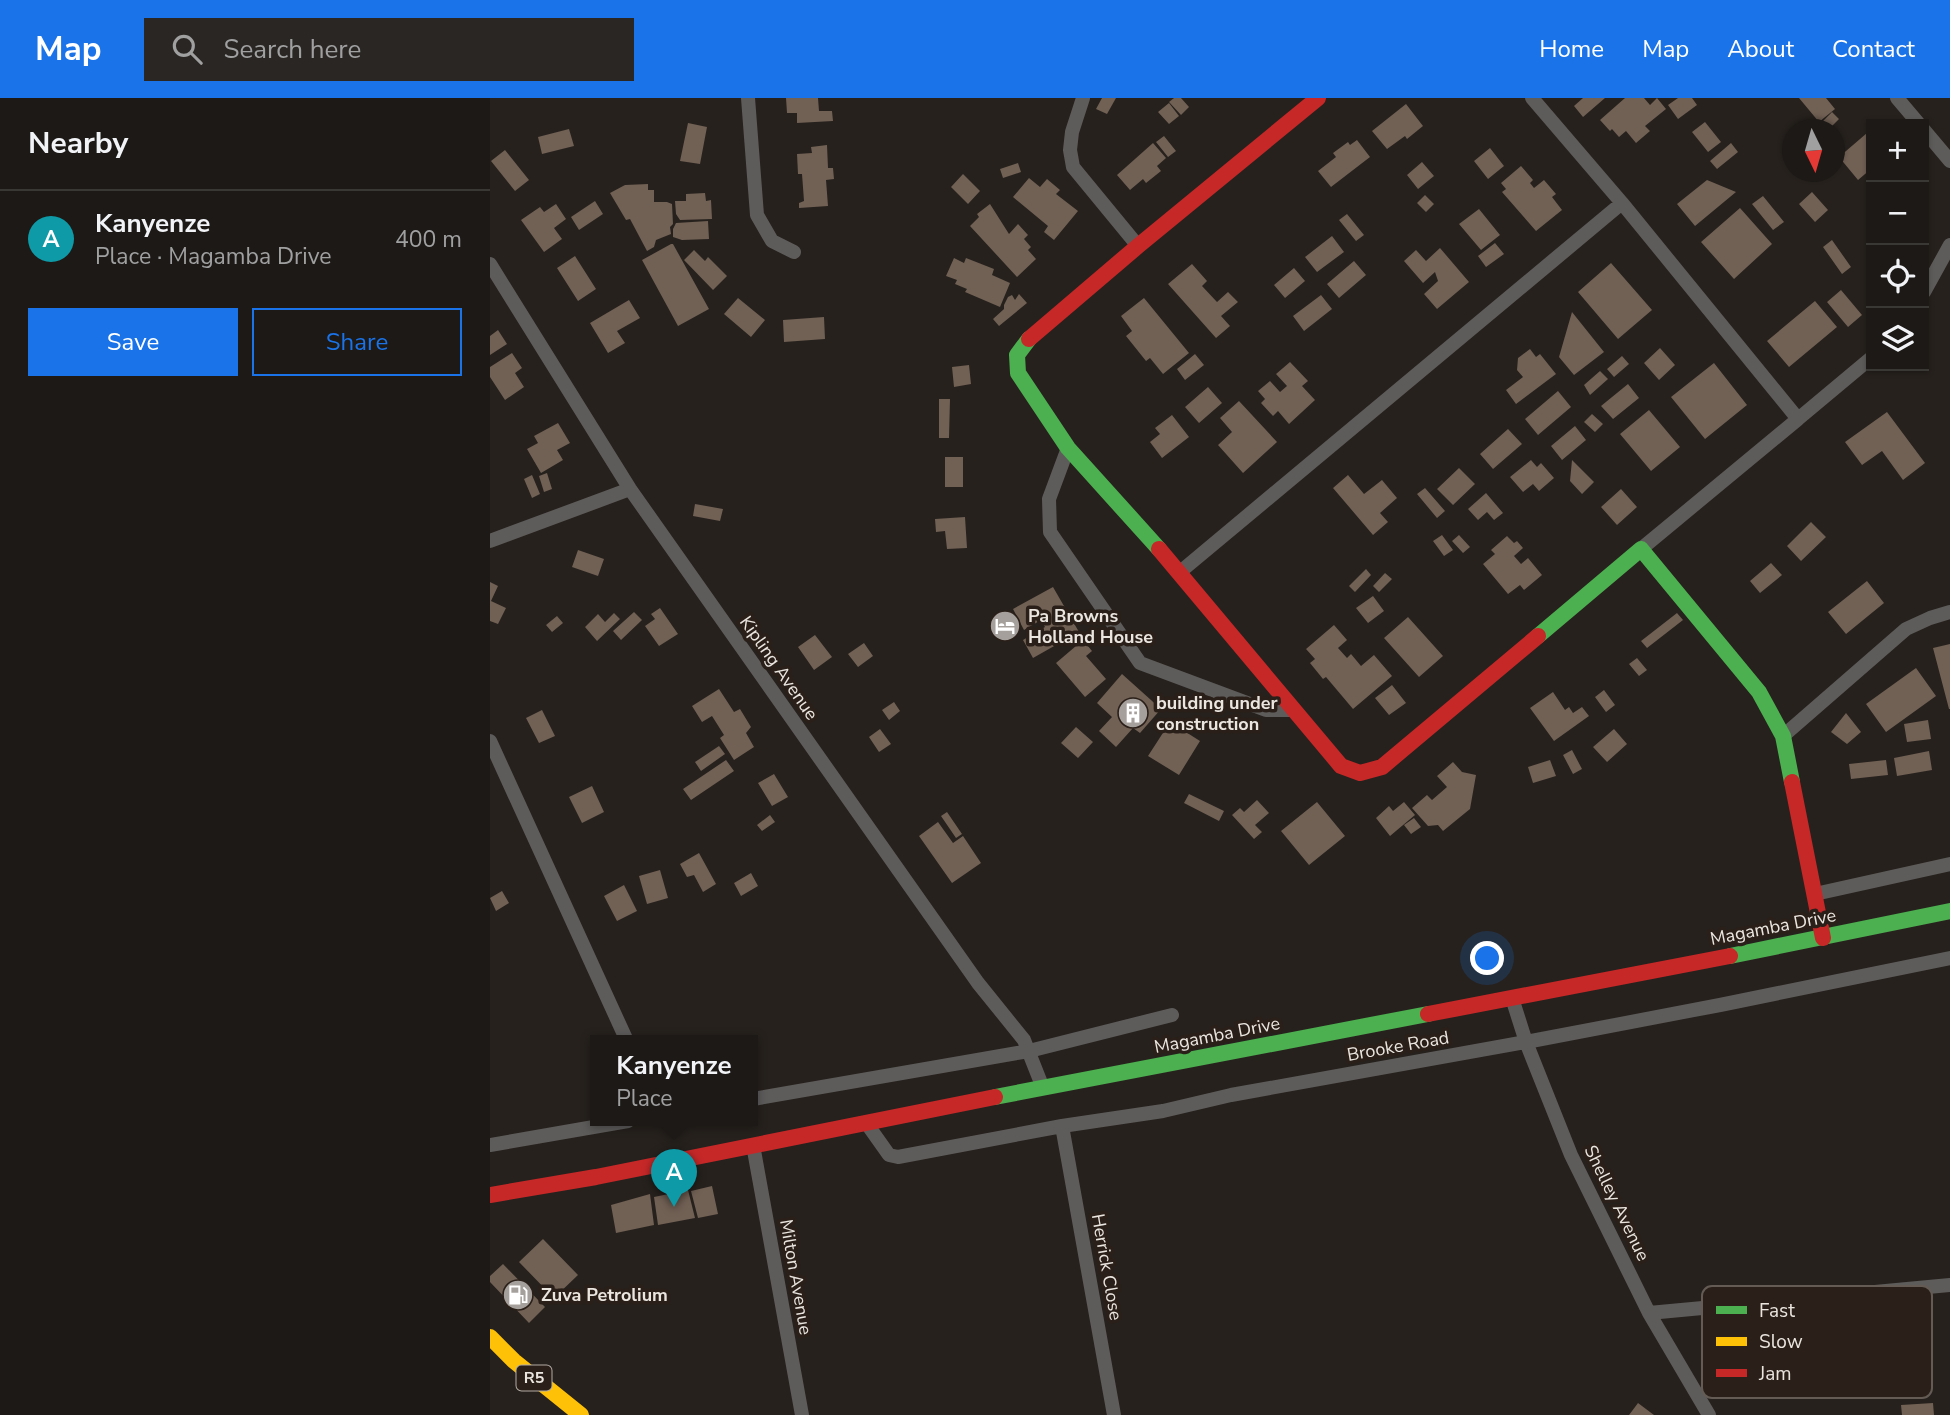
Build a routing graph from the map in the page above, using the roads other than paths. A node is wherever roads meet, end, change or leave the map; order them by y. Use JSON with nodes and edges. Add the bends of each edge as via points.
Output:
{"nodes":[{"id":1,"x":748,"y":98,"type":"edge"},
{"id":2,"x":1083,"y":98,"type":"edge"},
{"id":3,"x":1318,"y":98,"type":"edge"},
{"id":4,"x":1532,"y":98,"type":"edge"},
{"id":5,"x":1897,"y":98,"type":"edge"},
{"id":6,"x":1915,"y":119,"type":"edge"},
{"id":7,"x":1929,"y":136,"type":"edge"},
{"id":8,"x":1950,"y":161,"type":"edge"},
{"id":9,"x":1622,"y":203,"type":"junction"},
{"id":10,"x":1950,"y":245,"type":"edge"},
{"id":11,"x":1138,"y":246,"type":"junction"},
{"id":12,"x":794,"y":252,"type":"dead end"},
{"id":13,"x":490,"y":264,"type":"edge"},
{"id":14,"x":1929,"y":283,"type":"edge"},
{"id":15,"x":1866,"y":362,"type":"edge"},
{"id":16,"x":1798,"y":419,"type":"junction"},
{"id":17,"x":1069,"y":448,"type":"junction"},
{"id":18,"x":630,"y":489,"type":"junction"},
{"id":19,"x":490,"y":541,"type":"edge"},
{"id":20,"x":1641,"y":550,"type":"junction"},
{"id":21,"x":1181,"y":572,"type":"junction"},
{"id":22,"x":1950,"y":612,"type":"edge"},
{"id":23,"x":1294,"y":710,"type":"junction"},
{"id":24,"x":1783,"y":736,"type":"junction"},
{"id":25,"x":490,"y":741,"type":"edge"},
{"id":26,"x":1950,"y":864,"type":"edge"},
{"id":27,"x":1815,"y":894,"type":"junction"},
{"id":28,"x":1950,"y":911,"type":"edge"},
{"id":29,"x":1823,"y":938,"type":"junction"},
{"id":30,"x":1950,"y":958,"type":"edge"},
{"id":31,"x":1512,"y":998,"type":"junction"},
{"id":32,"x":1172,"y":1015,"type":"dead end"},
{"id":33,"x":624,"y":1035,"type":"edge"},
{"id":34,"x":1526,"y":1042,"type":"junction"},
{"id":35,"x":1029,"y":1051,"type":"junction"},
{"id":36,"x":1043,"y":1088,"type":"junction"},
{"id":37,"x":758,"y":1098,"type":"edge"},
{"id":38,"x":867,"y":1124,"type":"junction"},
{"id":39,"x":599,"y":1126,"type":"edge"},
{"id":40,"x":1062,"y":1126,"type":"junction"},
{"id":41,"x":490,"y":1145,"type":"edge"},
{"id":42,"x":753,"y":1145,"type":"junction"},
{"id":43,"x":490,"y":1195,"type":"edge"},
{"id":44,"x":1950,"y":1285,"type":"edge"},
{"id":45,"x":1932,"y":1287,"type":"edge"},
{"id":46,"x":1702,"y":1308,"type":"edge"},
{"id":47,"x":1649,"y":1313,"type":"junction"},
{"id":48,"x":490,"y":1337,"type":"edge"},
{"id":49,"x":581,"y":1415,"type":"edge"},
{"id":50,"x":802,"y":1415,"type":"edge"},
{"id":51,"x":1114,"y":1415,"type":"edge"},
{"id":52,"x":1709,"y":1415,"type":"edge"}],
"edges":[{"from":1,"to":12,"type":"street","via":[[757,215],[772,241]]},
{"from":2,"to":11,"type":"street","via":[[1072,132],[1073,167]]},
{"from":3,"to":11,"type":"main road"},
{"from":4,"to":9,"type":"street"},
{"from":5,"to":6,"type":"street"},
{"from":7,"to":8,"type":"street"},
{"from":9,"to":16,"type":"street"},
{"from":9,"to":21,"type":"street"},
{"from":10,"to":14,"type":"street"},
{"from":11,"to":17,"type":"main road","via":[[1027,341],[1017,355],[1018,373]]},
{"from":13,"to":18,"type":"street","name":"Kipling Avenue"},
{"from":15,"to":16,"type":"street"},
{"from":16,"to":20,"type":"street"},
{"from":17,"to":21,"type":"main road"},
{"from":17,"to":23,"type":"street","via":[[1049,499],[1049,531],[1140,663],[1266,710]]},
{"from":18,"to":19,"type":"street"},
{"from":18,"to":35,"type":"street","name":"Kipling Avenue"},
{"from":20,"to":23,"type":"main road","via":[[1382,767],[1360,773],[1341,766]]},
{"from":20,"to":24,"type":"main road","via":[[1759,692]]},
{"from":21,"to":23,"type":"main road"},
{"from":22,"to":24,"type":"street","via":[[1906,629]]},
{"from":24,"to":27,"type":"main road"},
{"from":25,"to":33,"type":"street"},
{"from":26,"to":27,"type":"street"},
{"from":27,"to":29,"type":"main road"},
{"from":28,"to":29,"type":"main road","name":"Magamba Drive"},
{"from":29,"to":31,"type":"main road","name":"Magamba Drive"},
{"from":30,"to":34,"type":"street","name":"Brooke Road"},
{"from":31,"to":34,"type":"street","name":"Shelley Avenue"},
{"from":31,"to":36,"type":"main road","name":"Magamba Drive"},
{"from":32,"to":35,"type":"street"},
{"from":34,"to":40,"type":"street","name":"Brooke Road"},
{"from":34,"to":47,"type":"street","name":"Shelley Avenue","via":[[1571,1156]]},
{"from":35,"to":36,"type":"street","name":"Kipling Avenue"},
{"from":35,"to":37,"type":"street"},
{"from":36,"to":38,"type":"main road","name":"Magamba Drive"},
{"from":38,"to":40,"type":"street","name":"Brooke Road","via":[[889,1155],[898,1157]]},
{"from":38,"to":42,"type":"main road","name":"Magamba Drive"},
{"from":39,"to":41,"type":"street"},
{"from":40,"to":51,"type":"street","name":"Herrick Close"},
{"from":42,"to":43,"type":"main road","name":"Magamba Drive"},
{"from":42,"to":50,"type":"street","name":"Milton Avenue"},
{"from":44,"to":45,"type":"street"},
{"from":46,"to":47,"type":"street"},
{"from":47,"to":52,"type":"street","name":"Shelley Avenue"},
{"from":48,"to":49,"type":"main road","number":"R5"}]}
